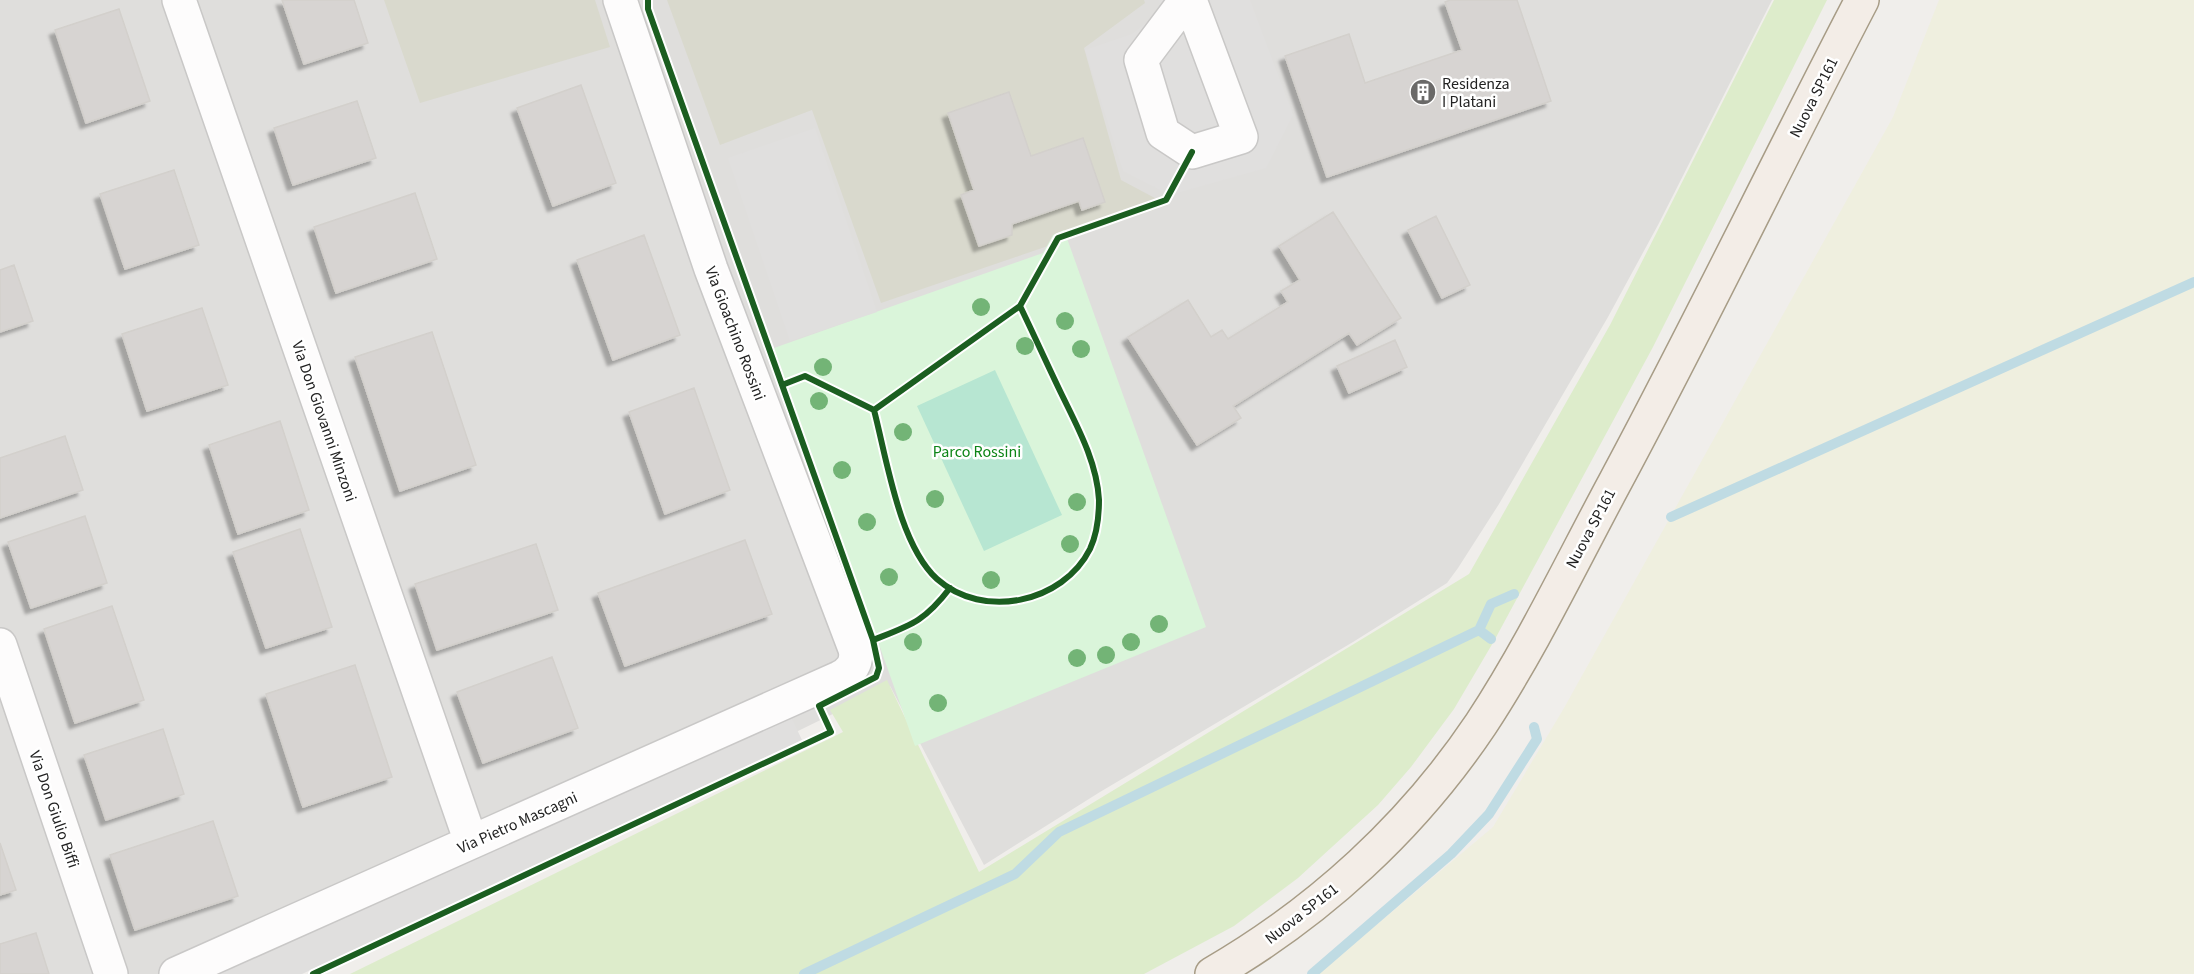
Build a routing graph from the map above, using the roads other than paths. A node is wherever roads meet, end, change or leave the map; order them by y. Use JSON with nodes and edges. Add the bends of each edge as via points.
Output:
{"nodes":[{"id":1,"x":179,"y":0,"type":"edge"},
{"id":2,"x":620,"y":0,"type":"edge"},
{"id":3,"x":1188,"y":0,"type":"edge"},
{"id":4,"x":1862,"y":0,"type":"edge"},
{"id":5,"x":0,"y":645,"type":"edge"},
{"id":6,"x":847,"y":671,"type":"joint"},
{"id":7,"x":471,"y":842,"type":"junction"},
{"id":8,"x":111,"y":974,"type":"edge"},
{"id":9,"x":176,"y":974,"type":"edge"},
{"id":10,"x":1212,"y":974,"type":"edge"}],
"edges":[{"from":1,"to":7,"type":"street","name":"Via Don Giovanni Minzoni"},
{"from":2,"to":6,"type":"street","name":"Via Gioachino Rossini","via":[[711,269],[855,649]]},
{"from":3,"to":3,"type":"street","via":[[1241,137],[1192,152],[1163,133],[1141,60]]},
{"from":4,"to":10,"type":"main road","name":"Nuova SP161","via":[[1680,361],[1480,725],[1435,786],[1375,850],[1317,903],[1250,952]]},
{"from":5,"to":8,"type":"street","name":"Via Don Giulio Biffi"},
{"from":6,"to":7,"type":"street","name":"Via Pietro Mascagni"},
{"from":7,"to":9,"type":"street","name":"Via Pietro Mascagni"}]}
